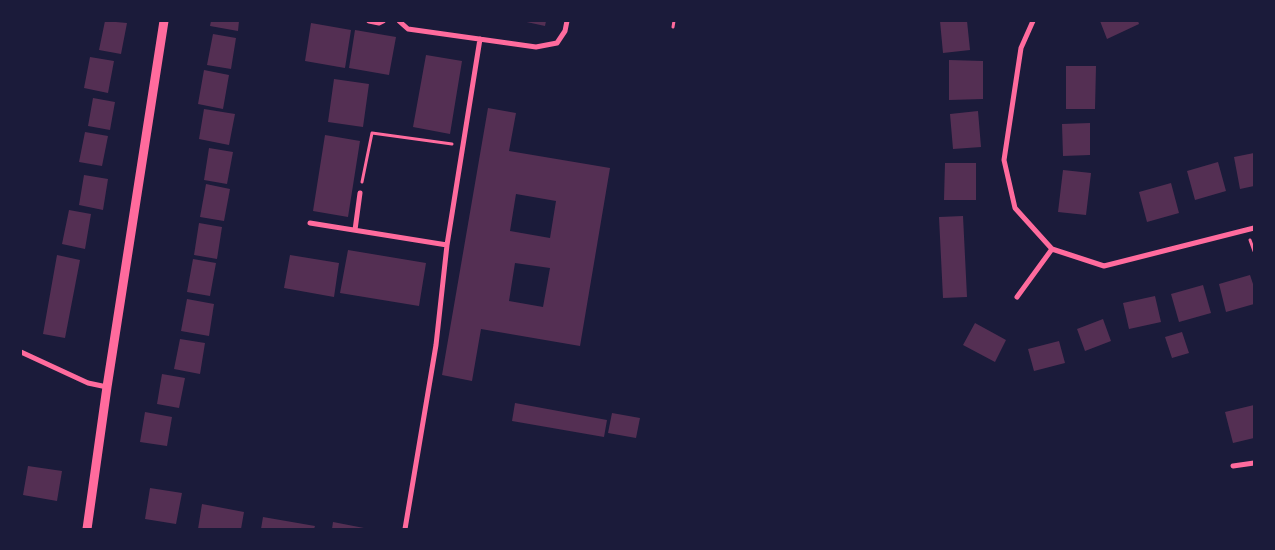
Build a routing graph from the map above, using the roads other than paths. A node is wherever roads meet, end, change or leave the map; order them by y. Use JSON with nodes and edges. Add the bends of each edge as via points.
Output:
{"nodes":[{"id":1,"x":164,"y":21,"type":"edge"},
{"id":2,"x":369,"y":21,"type":"edge"},
{"id":3,"x":382,"y":21,"type":"edge"},
{"id":4,"x":398,"y":21,"type":"edge"},
{"id":5,"x":567,"y":21,"type":"edge"},
{"id":6,"x":1033,"y":21,"type":"edge"},
{"id":7,"x":480,"y":39,"type":"junction"},
{"id":8,"x":360,"y":193,"type":"road end"},
{"id":9,"x":310,"y":223,"type":"dead end"},
{"id":10,"x":1254,"y":228,"type":"edge"},
{"id":11,"x":355,"y":230,"type":"junction"},
{"id":12,"x":447,"y":245,"type":"junction"},
{"id":13,"x":1052,"y":249,"type":"junction"},
{"id":14,"x":1017,"y":297,"type":"dead end"},
{"id":15,"x":21,"y":352,"type":"edge"},
{"id":16,"x":107,"y":387,"type":"junction"},
{"id":17,"x":1254,"y":463,"type":"edge"},
{"id":18,"x":1233,"y":466,"type":"dead end"},
{"id":19,"x":87,"y":529,"type":"edge"},
{"id":20,"x":405,"y":529,"type":"edge"}],
"edges":[{"from":1,"to":16,"type":"street"},
{"from":2,"to":3,"type":"street"},
{"from":4,"to":7,"type":"street","via":[[408,29]]},
{"from":5,"to":7,"type":"street","via":[[557,43],[536,47]]},
{"from":6,"to":13,"type":"street","via":[[1021,48],[1004,160],[1015,208]]},
{"from":7,"to":12,"type":"street"},
{"from":8,"to":11,"type":"street"},
{"from":9,"to":11,"type":"street"},
{"from":10,"to":13,"type":"street","via":[[1104,266]]},
{"from":11,"to":12,"type":"street"},
{"from":12,"to":20,"type":"street","via":[[436,345]]},
{"from":13,"to":14,"type":"street"},
{"from":15,"to":16,"type":"street","via":[[88,383]]},
{"from":16,"to":19,"type":"street"},
{"from":17,"to":18,"type":"street"}]}
